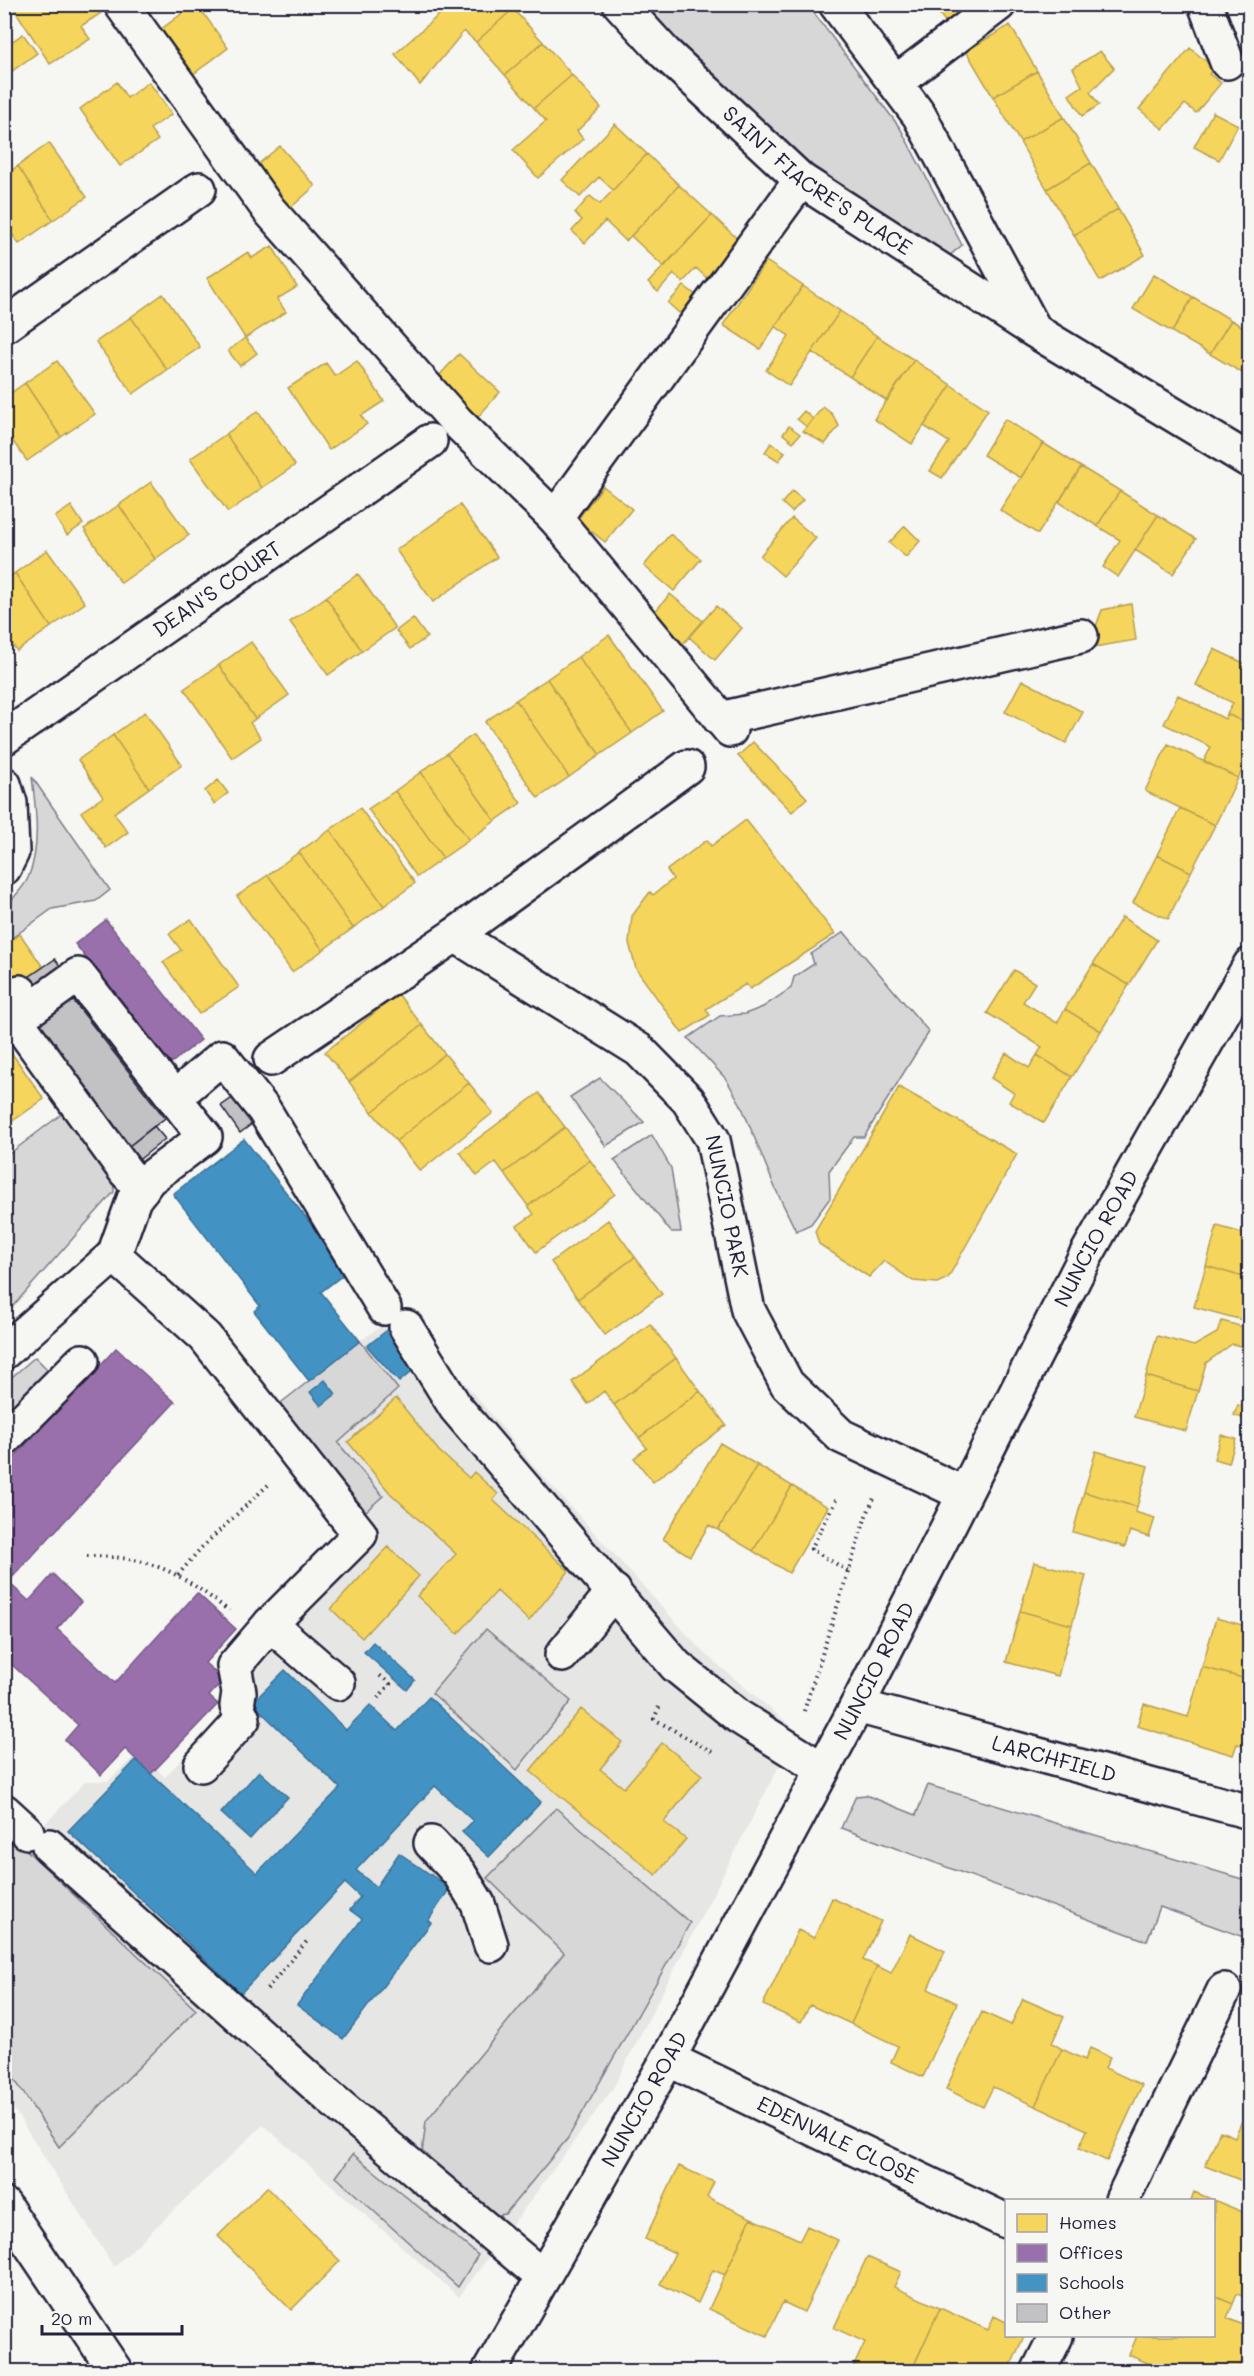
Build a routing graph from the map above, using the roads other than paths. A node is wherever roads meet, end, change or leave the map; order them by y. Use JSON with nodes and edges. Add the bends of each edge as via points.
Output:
{"nodes":[{"id":1,"x":121,"y":4,"type":"edge"},
{"id":2,"x":620,"y":4,"type":"edge"},
{"id":3,"x":836,"y":4,"type":"edge"},
{"id":4,"x":999,"y":4,"type":"edge"},
{"id":5,"x":1204,"y":4,"type":"edge"},
{"id":6,"x":1227,"y":62,"type":"dead end"},
{"id":7,"x":895,"y":83,"type":"junction"},
{"id":8,"x":801,"y":180,"type":"junction"},
{"id":9,"x":199,"y":189,"type":"dead end"},
{"id":10,"x":4,"y":326,"type":"edge"},
{"id":11,"x":1035,"y":331,"type":"junction"},
{"id":12,"x":430,"y":441,"type":"dead end"},
{"id":13,"x":1250,"y":461,"type":"edge"},
{"id":14,"x":555,"y":518,"type":"junction"},
{"id":15,"x":1081,"y":636,"type":"dead end"},
{"id":16,"x":4,"y":738,"type":"edge"},
{"id":17,"x":687,"y":767,"type":"dead end"},
{"id":18,"x":4,"y":784,"type":"edge"},
{"id":19,"x":4,"y":868,"type":"edge"},
{"id":20,"x":455,"y":935,"type":"junction"},
{"id":21,"x":1250,"y":965,"type":"edge"},
{"id":22,"x":13,"y":999,"type":"edge"},
{"id":23,"x":271,"y":1059,"type":"dead end"},
{"id":24,"x":174,"y":1098,"type":"junction"},
{"id":25,"x":142,"y":1189,"type":"junction"},
{"id":26,"x":114,"y":1255,"type":"junction"},
{"id":27,"x":4,"y":1352,"type":"edge"},
{"id":28,"x":82,"y":1361,"type":"dead end"},
{"id":29,"x":4,"y":1439,"type":"edge"},
{"id":30,"x":964,"y":1494,"type":"junction"},
{"id":31,"x":614,"y":1592,"type":"junction"},
{"id":32,"x":265,"y":1630,"type":"junction"},
{"id":33,"x":562,"y":1655,"type":"dead end"},
{"id":34,"x":338,"y":1683,"type":"dead end"},
{"id":35,"x":857,"y":1706,"type":"junction"},
{"id":36,"x":201,"y":1765,"type":"dead end"},
{"id":37,"x":822,"y":1769,"type":"junction"},
{"id":38,"x":1250,"y":1812,"type":"edge"},
{"id":39,"x":27,"y":1830,"type":"edge"},
{"id":40,"x":431,"y":1842,"type":"dead end"},
{"id":41,"x":491,"y":1945,"type":"dead end"},
{"id":42,"x":1224,"y":1990,"type":"dead end"},
{"id":43,"x":668,"y":2059,"type":"junction"},
{"id":44,"x":1122,"y":2199,"type":"edge"},
{"id":45,"x":4,"y":2205,"type":"edge"},
{"id":46,"x":1005,"y":2221,"type":"edge"},
{"id":47,"x":543,"y":2277,"type":"junction"},
{"id":48,"x":1056,"y":2337,"type":"edge"},
{"id":49,"x":116,"y":2372,"type":"edge"},
{"id":50,"x":489,"y":2372,"type":"edge"},
{"id":51,"x":1038,"y":2372,"type":"edge"}],
"edges":[{"from":1,"to":14,"type":"street","via":[[269,210],[457,422]]},
{"from":2,"to":8,"type":"street","name":"SAINT FIACRE'S PLACE","via":[[665,53]]},
{"from":3,"to":7,"type":"street"},
{"from":4,"to":7,"type":"street"},
{"from":5,"to":6,"type":"street"},
{"from":7,"to":11,"type":"street","via":[[919,115]]},
{"from":8,"to":11,"type":"street","name":"SAINT FIACRE'S PLACE"},
{"from":8,"to":14,"type":"street"},
{"from":9,"to":10,"type":"street"},
{"from":11,"to":13,"type":"street","name":"SAINT FIACRE'S PLACE"},
{"from":12,"to":16,"type":"street","name":"DEAN'S COURT"},
{"from":14,"to":15,"type":"street","via":[[725,725]]},
{"from":17,"to":20,"type":"street"},
{"from":18,"to":19,"type":"street","via":[[10,803],[12,852]]},
{"from":20,"to":23,"type":"street"},
{"from":20,"to":30,"type":"street","name":"NUNCIO PARK","via":[[639,1050],[688,1100],[713,1140],[748,1310],[787,1384],[841,1436]]},
{"from":21,"to":30,"type":"street","name":"NUNCIO ROAD","via":[[1084,1259]]},
{"from":22,"to":24,"type":"street","via":[[32,1008],[78,975]]},
{"from":22,"to":25,"type":"street","via":[[126,1172]]},
{"from":24,"to":25,"type":"street","via":[[206,1137],[149,1179]]},
{"from":24,"to":31,"type":"street","via":[[222,1057],[264,1110],[456,1408]]},
{"from":25,"to":26,"type":"street","via":[[134,1199]]},
{"from":26,"to":27,"type":"street"},
{"from":26,"to":32,"type":"street","via":[[204,1337],[360,1534]]},
{"from":28,"to":29,"type":"street"},
{"from":30,"to":35,"type":"street","name":"NUNCIO ROAD"},
{"from":31,"to":33,"type":"street"},
{"from":31,"to":37,"type":"street","via":[[676,1666],[739,1717]]},
{"from":32,"to":34,"type":"street"},
{"from":32,"to":36,"type":"street","via":[[234,1666],[239,1692],[237,1706],[243,1719]]},
{"from":35,"to":37,"type":"street","name":"NUNCIO ROAD"},
{"from":35,"to":38,"type":"street","name":"LARCHFIELD"},
{"from":37,"to":43,"type":"street","name":"NUNCIO ROAD"},
{"from":39,"to":47,"type":"street","via":[[328,2097]]},
{"from":40,"to":41,"type":"street","via":[[459,1873],[478,1904]]},
{"from":42,"to":44,"type":"street"},
{"from":43,"to":46,"type":"street","name":"EDENVALE CLOSE"},
{"from":43,"to":47,"type":"street","name":"NUNCIO ROAD"},
{"from":45,"to":49,"type":"street"},
{"from":47,"to":50,"type":"street","name":"NUNCIO ROAD"},
{"from":48,"to":51,"type":"street"}]}
